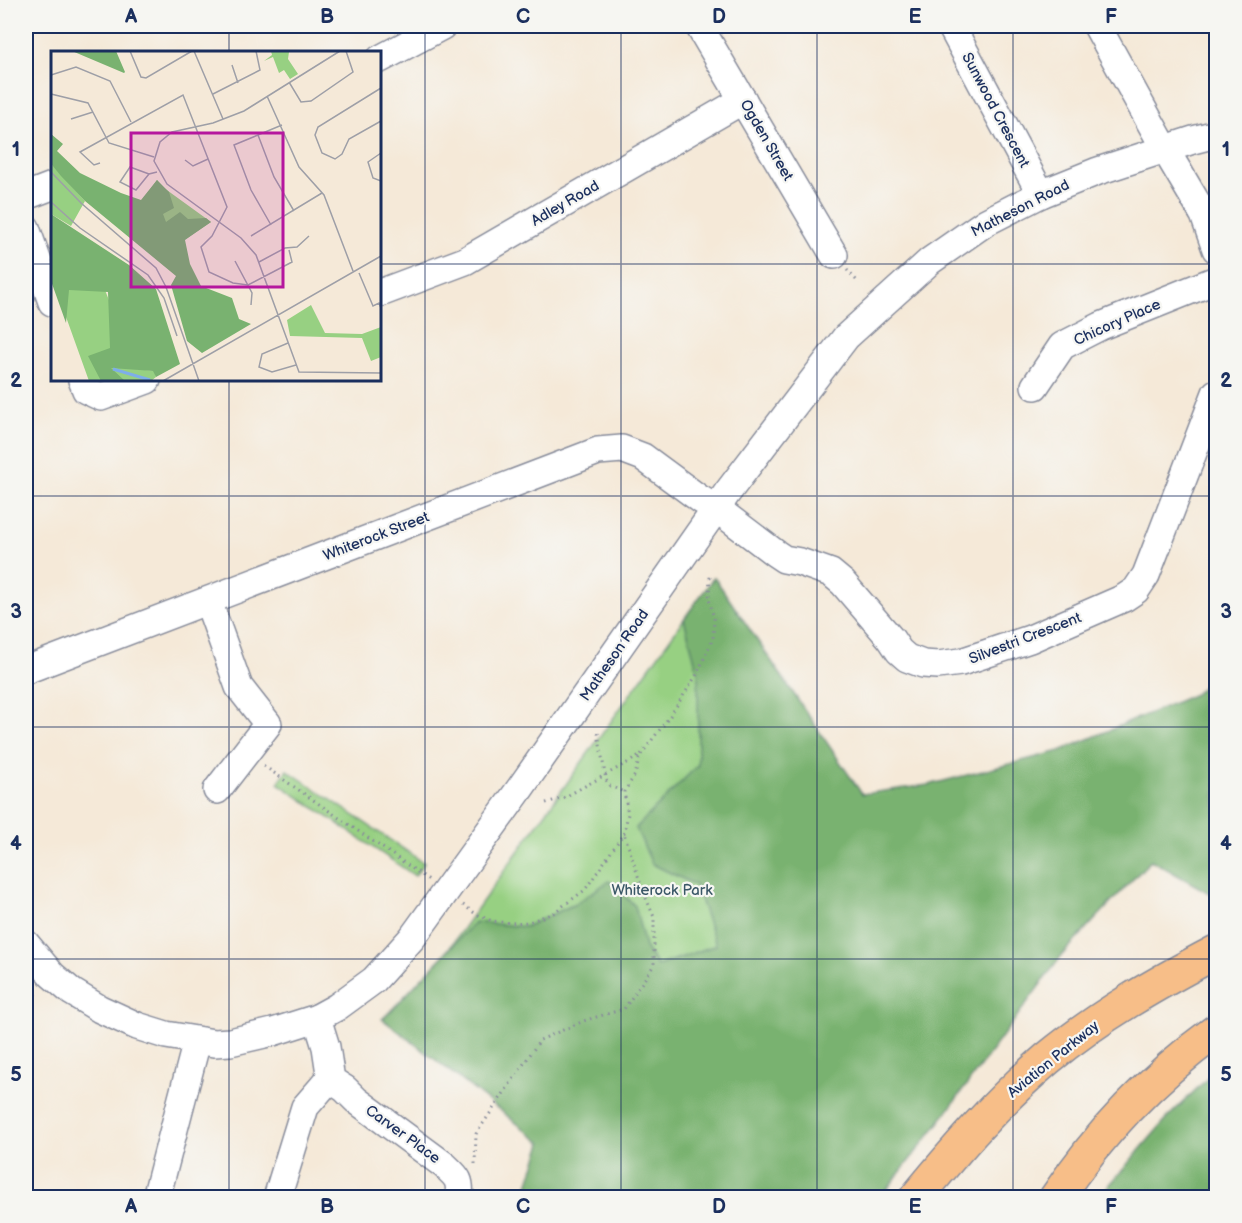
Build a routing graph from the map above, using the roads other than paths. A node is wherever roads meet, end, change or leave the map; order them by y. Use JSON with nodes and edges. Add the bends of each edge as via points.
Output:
{"nodes":[{"id":1,"x":442,"y":26,"type":"edge"},
{"id":2,"x":699,"y":26,"type":"edge"},
{"id":3,"x":951,"y":26,"type":"edge"},
{"id":4,"x":1097,"y":26,"type":"edge"},
{"id":5,"x":381,"y":58,"type":"edge"},
{"id":6,"x":743,"y":100,"type":"junction"},
{"id":7,"x":1216,"y":128,"type":"edge"},
{"id":8,"x":1205,"y":137,"type":"edge"},
{"id":9,"x":1165,"y":149,"type":"junction"},
{"id":10,"x":51,"y":186,"type":"edge"},
{"id":11,"x":1041,"y":194,"type":"junction"},
{"id":12,"x":26,"y":196,"type":"edge"},
{"id":13,"x":26,"y":228,"type":"edge"},
{"id":14,"x":1216,"y":249,"type":"edge"},
{"id":15,"x":834,"y":255,"type":"dead end"},
{"id":16,"x":1216,"y":280,"type":"edge"},
{"id":17,"x":381,"y":293,"type":"edge"},
{"id":18,"x":51,"y":299,"type":"edge"},
{"id":19,"x":82,"y":381,"type":"edge"},
{"id":20,"x":144,"y":381,"type":"edge"},
{"id":21,"x":1035,"y":386,"type":"dead end"},
{"id":22,"x":1216,"y":393,"type":"edge"},
{"id":23,"x":717,"y":509,"type":"junction"},
{"id":24,"x":208,"y":601,"type":"junction"},
{"id":25,"x":26,"y":670,"type":"edge"},
{"id":26,"x":217,"y":790,"type":"dead end"},
{"id":27,"x":26,"y":944,"type":"edge"},
{"id":28,"x":1216,"y":952,"type":"edge"},
{"id":29,"x":317,"y":1018,"type":"junction"},
{"id":30,"x":1216,"y":1032,"type":"edge"},
{"id":31,"x":197,"y":1041,"type":"junction"},
{"id":32,"x":331,"y":1080,"type":"junction"},
{"id":33,"x":457,"y":1186,"type":"edge"},
{"id":34,"x":156,"y":1197,"type":"edge"},
{"id":35,"x":278,"y":1197,"type":"edge"},
{"id":36,"x":916,"y":1197,"type":"edge"},
{"id":37,"x":1056,"y":1197,"type":"edge"}],
"edges":[{"from":1,"to":5,"type":"street"},
{"from":2,"to":6,"type":"street","name":"Ogden Street"},
{"from":3,"to":11,"type":"street","name":"Sunwood Crescent"},
{"from":4,"to":9,"type":"street"},
{"from":6,"to":15,"type":"street","name":"Ogden Street"},
{"from":6,"to":17,"type":"street","name":"Adley Road","via":[[465,261]]},
{"from":7,"to":8,"type":"street","name":"Matheson Road"},
{"from":8,"to":9,"type":"street","name":"Matheson Road"},
{"from":9,"to":11,"type":"street","name":"Matheson Road"},
{"from":9,"to":14,"type":"street","via":[[1204,215]]},
{"from":10,"to":12,"type":"street"},
{"from":11,"to":23,"type":"street","name":"Matheson Road","via":[[986,222],[930,261],[846,337]]},
{"from":13,"to":18,"type":"street"},
{"from":16,"to":21,"type":"street","name":"Chicory Place","via":[[1101,326],[1062,346]]},
{"from":19,"to":20,"type":"street","via":[[86,390],[101,397]]},
{"from":22,"to":23,"type":"street","name":"Silvestri Crescent","via":[[1146,576],[1136,590],[1030,639],[961,662],[923,664],[907,658],[831,573],[775,554]]},
{"from":23,"to":24,"type":"street","name":"Whiterock Street","via":[[643,457],[622,449],[598,451]]},
{"from":23,"to":29,"type":"street","name":"Matheson Road","via":[[412,938],[374,980]]},
{"from":24,"to":25,"type":"street","name":"Whiterock Street"},
{"from":24,"to":26,"type":"street","via":[[239,687],[268,724]]},
{"from":27,"to":31,"type":"street","name":"Matheson Road","via":[[52,975],[100,1009],[137,1026]]},
{"from":28,"to":36,"type":"main road","name":"Aviation Parkway","via":[[1131,1000],[1049,1058],[968,1135]]},
{"from":29,"to":31,"type":"street","name":"Matheson Road","via":[[235,1041]]},
{"from":29,"to":32,"type":"street"},
{"from":30,"to":37,"type":"main road","via":[[1181,1058],[1129,1107]]},
{"from":31,"to":34,"type":"street"},
{"from":32,"to":33,"type":"street","name":"Carver Place","via":[[444,1165]]},
{"from":32,"to":35,"type":"street","via":[[305,1107]]}]}
